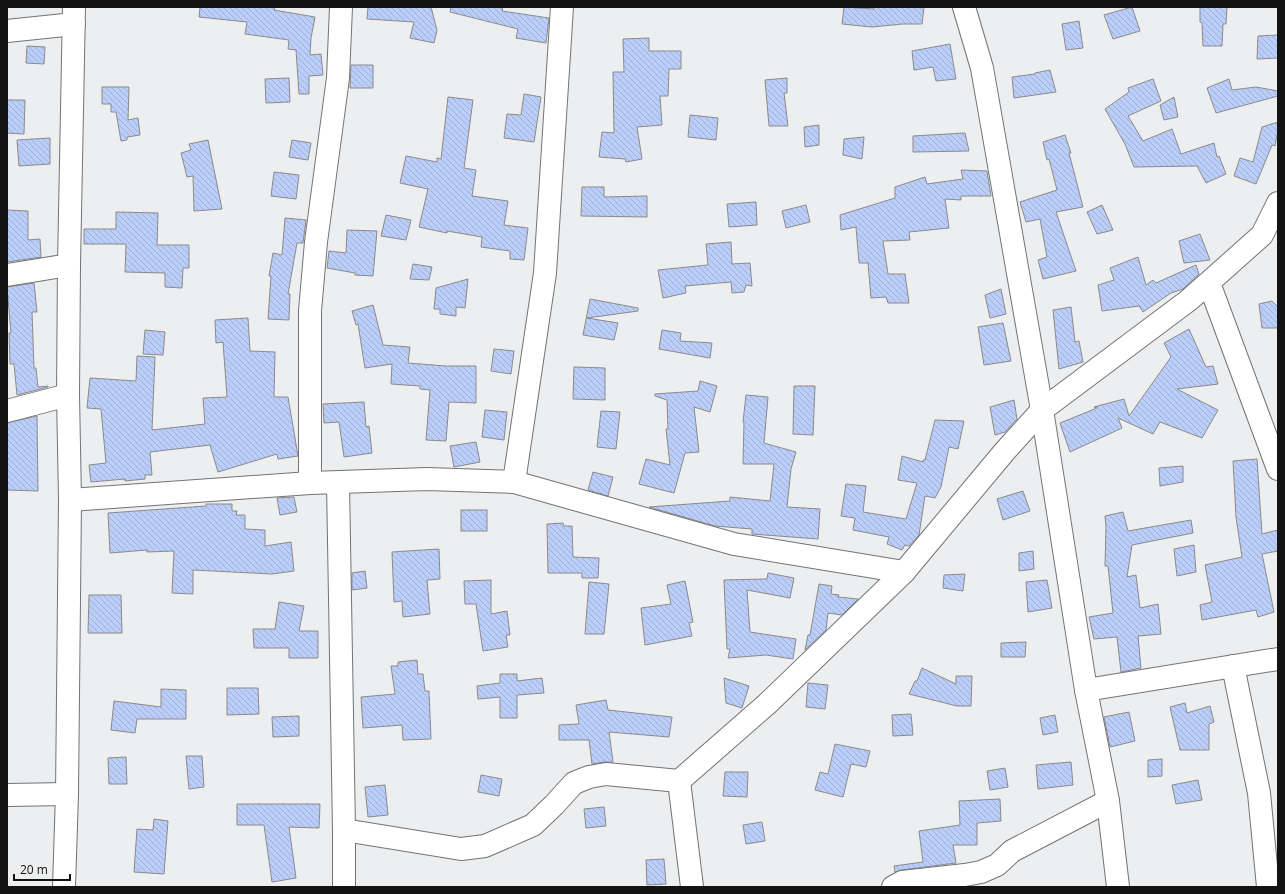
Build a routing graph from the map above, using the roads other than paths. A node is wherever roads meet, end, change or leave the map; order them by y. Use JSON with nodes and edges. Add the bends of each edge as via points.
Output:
{"nodes":[{"id":1,"x":341,"y":7,"type":"edge"},
{"id":2,"x":562,"y":7,"type":"edge"},
{"id":3,"x":964,"y":7,"type":"edge"},
{"id":4,"x":74,"y":16,"type":"edge"},
{"id":5,"x":7,"y":31,"type":"edge"},
{"id":6,"x":1278,"y":203,"type":"edge"},
{"id":7,"x":69,"y":265,"type":"junction"},
{"id":8,"x":7,"y":275,"type":"edge"},
{"id":9,"x":1208,"y":283,"type":"junction"},
{"id":10,"x":68,"y":395,"type":"junction"},
{"id":11,"x":1042,"y":410,"type":"junction"},
{"id":12,"x":7,"y":411,"type":"edge"},
{"id":13,"x":1278,"y":469,"type":"edge"},
{"id":14,"x":514,"y":482,"type":"junction"},
{"id":15,"x":310,"y":483,"type":"junction"},
{"id":16,"x":338,"y":483,"type":"junction"},
{"id":17,"x":70,"y":500,"type":"junction"},
{"id":18,"x":904,"y":572,"type":"junction"},
{"id":19,"x":1278,"y":659,"type":"edge"},
{"id":20,"x":1233,"y":666,"type":"junction"},
{"id":21,"x":1086,"y":690,"type":"junction"},
{"id":22,"x":679,"y":781,"type":"junction"},
{"id":23,"x":67,"y":794,"type":"junction"},
{"id":24,"x":7,"y":795,"type":"edge"},
{"id":25,"x":1108,"y":801,"type":"junction"},
{"id":26,"x":344,"y":830,"type":"junction"},
{"id":27,"x":64,"y":887,"type":"edge"},
{"id":28,"x":344,"y":887,"type":"edge"},
{"id":29,"x":692,"y":887,"type":"edge"},
{"id":30,"x":894,"y":887,"type":"edge"},
{"id":31,"x":1118,"y":887,"type":"edge"},
{"id":32,"x":1268,"y":887,"type":"edge"}],
"edges":[{"from":1,"to":15,"type":"street","via":[[338,78],[316,242],[310,311]]},
{"from":2,"to":14,"type":"street","via":[[545,273]]},
{"from":3,"to":11,"type":"street","via":[[982,68]]},
{"from":4,"to":5,"type":"street"},
{"from":4,"to":7,"type":"street"},
{"from":6,"to":9,"type":"street","via":[[1262,235]]},
{"from":7,"to":8,"type":"street"},
{"from":7,"to":10,"type":"street"},
{"from":9,"to":11,"type":"street"},
{"from":9,"to":13,"type":"street"},
{"from":10,"to":12,"type":"street"},
{"from":10,"to":17,"type":"street"},
{"from":11,"to":18,"type":"street"},
{"from":11,"to":21,"type":"street"},
{"from":14,"to":16,"type":"street","via":[[427,479]]},
{"from":14,"to":18,"type":"street","via":[[734,544]]},
{"from":15,"to":16,"type":"street"},
{"from":15,"to":17,"type":"street"},
{"from":16,"to":26,"type":"street"},
{"from":17,"to":23,"type":"street"},
{"from":18,"to":22,"type":"street","via":[[767,704]]},
{"from":19,"to":20,"type":"street"},
{"from":20,"to":21,"type":"street"},
{"from":20,"to":32,"type":"street","via":[[1259,793]]},
{"from":21,"to":25,"type":"street"},
{"from":22,"to":26,"type":"street","via":[[606,774],[589,777],[574,783],[533,825],[485,846],[461,848]]},
{"from":22,"to":29,"type":"street"},
{"from":23,"to":24,"type":"street"},
{"from":23,"to":27,"type":"street"},
{"from":25,"to":30,"type":"street","via":[[1012,851],[996,865],[981,872],[902,882]]},
{"from":25,"to":31,"type":"street"},
{"from":26,"to":28,"type":"street"}]}
